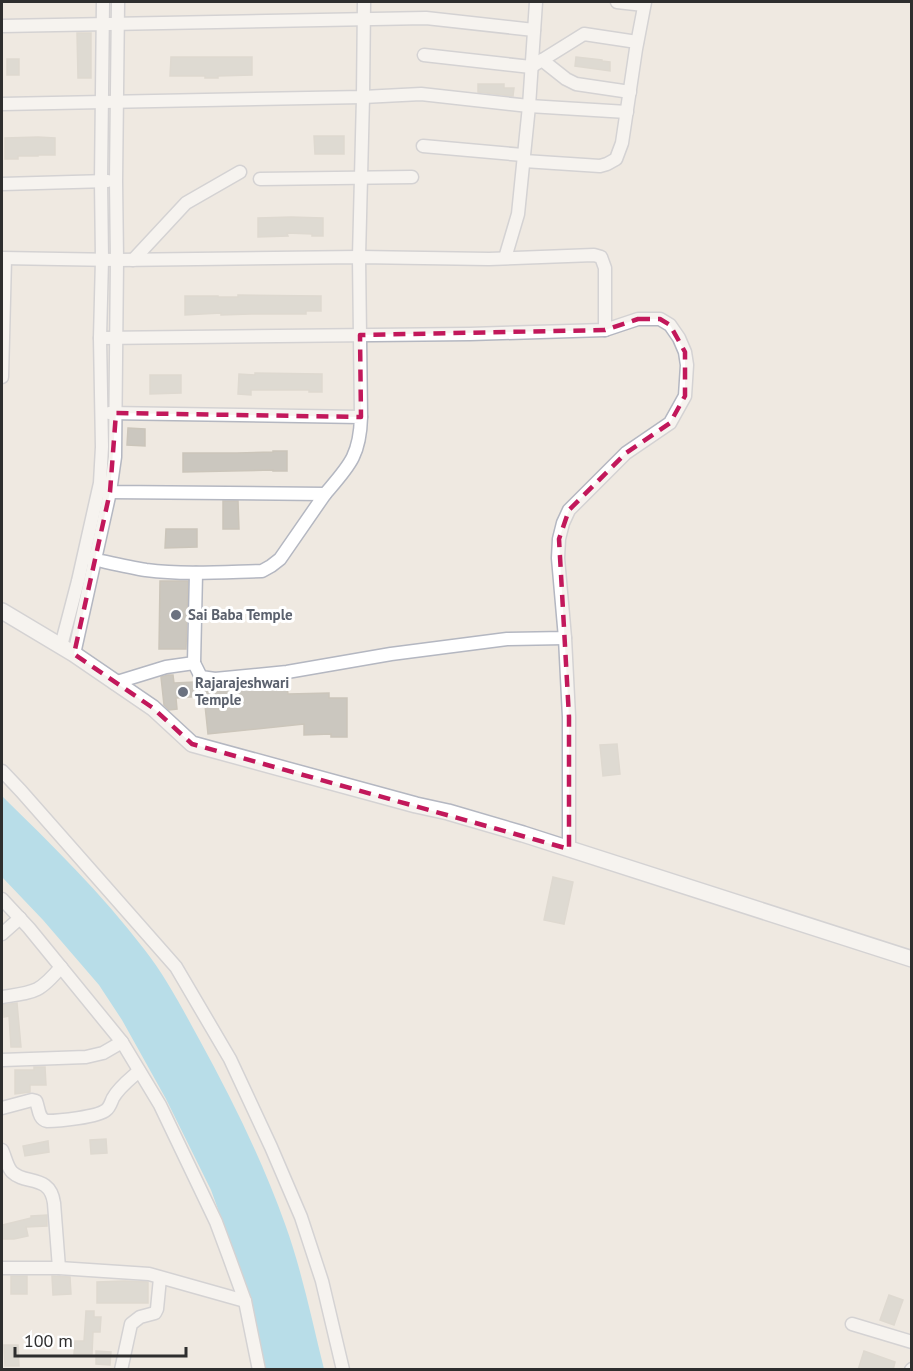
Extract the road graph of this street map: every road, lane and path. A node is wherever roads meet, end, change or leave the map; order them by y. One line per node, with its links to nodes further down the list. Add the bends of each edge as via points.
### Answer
1 (103, 2): 8 (street)
2 (118, 2): 9 (street)
3 (364, 2): 7 (street)
4 (536, 2): 11 (street)
5 (617, 2): 6 (street)
6 (644, 4): 12 (street)
7 (364, 20): 9 (street); 11 (street, via 426,18); 17 (street)
8 (103, 24): 9 (street); 10 (street); 18 (street)
9 (118, 24): 19 (street)
10 (2, 26)
11 (534, 30): 15 (street)
12 (637, 42): 14 (street, via 584,34); 16 (street)
13 (424, 55): 15 (street)
14 (542, 60): 15 (street); 16 (street, via 576,84)
15 (531, 67): 21 (street)
16 (630, 92): 22 (street)
17 (363, 97): 19 (street); 21 (street, via 421,94); 26 (street)
18 (102, 102): 19 (street); 20 (street); 29 (street)
19 (117, 102): 30 (street)
20 (2, 104)
21 (529, 106): 22 (street); 24 (street)
22 (627, 112): 24 (street, via 616,159 607,164)
23 (423, 146): 24 (street)
24 (523, 158): 33 (street, via 518,214)
25 (240, 171): 37 (street, via 186,203)
26 (360, 177): 27 (street); 28 (street); 32 (street)
27 (412, 177)
28 (260, 179)
29 (101, 181): 30 (street); 31 (street); 35 (street)
30 (116, 181): 36 (street)
31 (2, 184)
32 (359, 257): 33 (street); 37 (street); 39 (street)
33 (505, 258): 38 (street, via 601,257 605,268)
34 (3, 259): 35 (street); 42 (street)
35 (102, 259): 36 (street); 40 (street)
36 (117, 260): 37 (street); 41 (street)
37 (133, 260)
38 (605, 330): 39 (street); 51 (street, via 638,319 660,319 670,325 685,352 684,396 670,423 626,453 569,510 559,539 558,558)
39 (360, 335): 41 (street); 45 (street)
40 (100, 338): 41 (street); 43 (street)
41 (116, 338): 44 (street)
42 (2, 377)
43 (102, 413): 44 (street); 46 (street)
44 (116, 413): 45 (street); 46 (street, via 115,457)
45 (361, 417): 47 (street, via 359,443 352,461)
46 (104, 491): 47 (street); 48 (street)
47 (326, 494): 49 (street, via 271,566 262,571)
48 (90, 558): 49 (street, via 146,570); 52 (street)
49 (196, 573): 53 (street)
50 (2, 612): 52 (street)
51 (565, 638): 53 (street, via 507,639 215,679 201,677); 56 (street)
52 (67, 650): 54 (street)
53 (194, 663): 54 (street)
54 (114, 683): 56 (street, via 153,708 192,744 448,812)
55 (2, 771): 76 (street, via 176,967 230,1059 301,1217 322,1281)
56 (569, 849): 60 (street)
57 (2, 899): 58 (street)
58 (20, 918): 59 (street); 61 (street)
59 (2, 934)
60 (912, 959)
61 (62, 967): 62 (street, via 36,990); 63 (street)
62 (2, 997)
63 (122, 1042): 64 (street, via 86,1057); 65 (street)
64 (2, 1060)
65 (139, 1071): 66 (street, via 113,1097 108,1109 94,1115 47,1122 41,1118 36,1101); 71 (street, via 216,1222)
66 (2, 1108)
67 (2, 1149): 69 (street, via 14,1174 37,1181 51,1193)
68 (2, 1268): 69 (street)
69 (59, 1268): 70 (street, via 140,1273)
70 (160, 1278): 71 (street); 74 (street, via 157,1309 131,1324)
71 (245, 1301): 75 (street)
72 (852, 1324): 73 (street)
73 (912, 1342)
74 (121, 1370)
75 (259, 1370)
76 (343, 1370)

